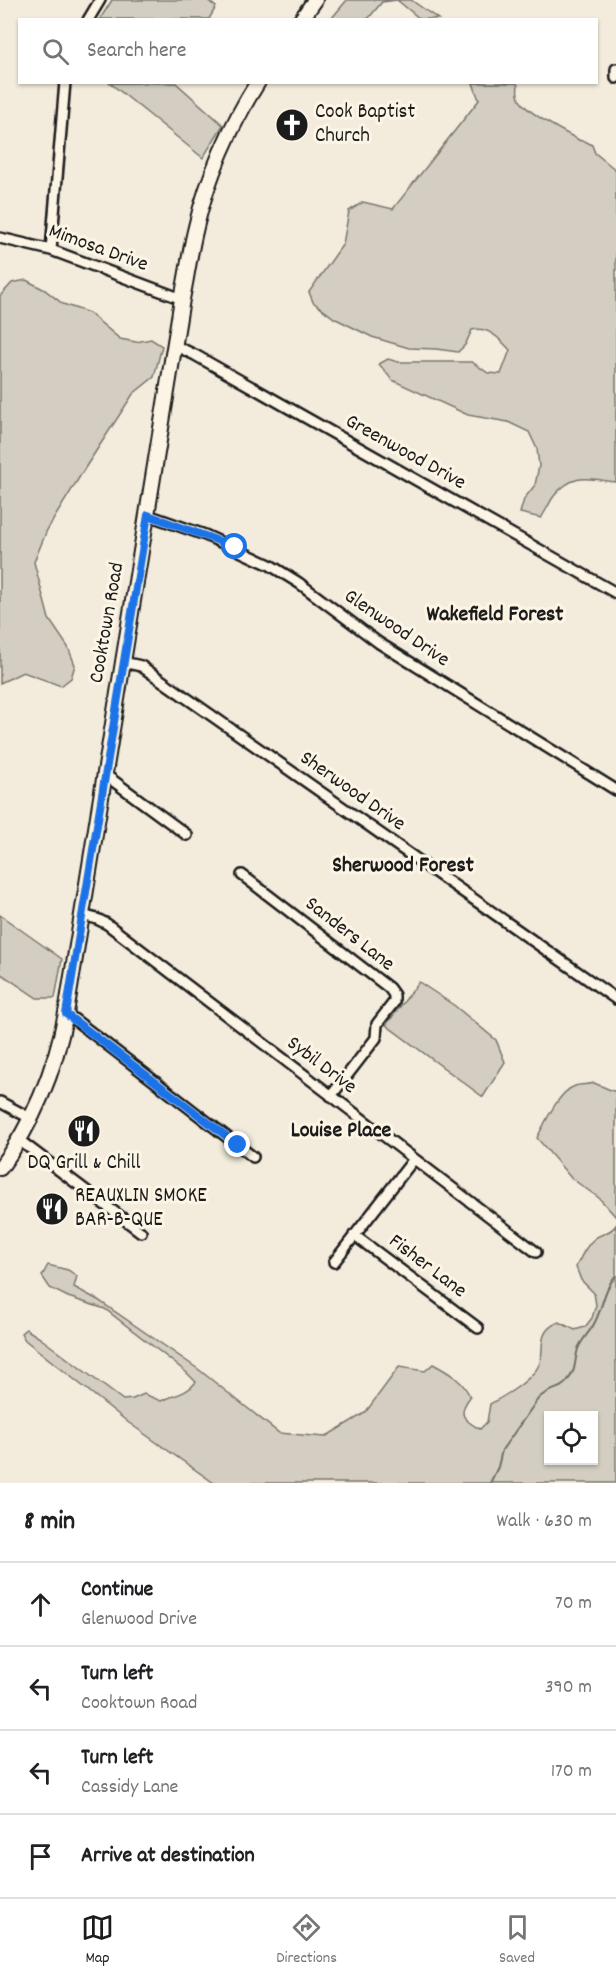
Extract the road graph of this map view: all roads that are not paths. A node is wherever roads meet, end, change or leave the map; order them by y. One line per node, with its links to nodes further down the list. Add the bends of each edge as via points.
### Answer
1 (100, 0): 3 (street)
2 (312, 1): 4 (street)
3 (89, 18)
4 (302, 18)
5 (616, 69): 6 (street)
6 (616, 78)
7 (65, 84): 10 (street)
8 (257, 84): 11 (street, Cooktown Road, via 208,187)
9 (0, 238): 10 (street, Mimosa Drive)
10 (51, 250): 11 (street, Mimosa Drive)
11 (182, 300): 12 (street, Cooktown Road)
12 (176, 346): 13 (street, Cooktown Road); 14 (street, Greenwood Drive)
13 (148, 515): 15 (street, Cooktown Road); 17 (street, Glenwood Drive, via 206,535 270,565 378,643)
14 (616, 593)
15 (123, 662): 16 (street, Cooktown Road); 21 (street, Sherwood Drive, via 141,666)
16 (104, 774): 18 (street); 20 (street, Cooktown Road)
17 (616, 790)
18 (188, 835)
19 (242, 875): 23 (street, Sanders Lane, via 394,995 394,1002 377,1024 376,1038)
20 (82, 915): 22 (street, Cooktown Road); 23 (street, Sybil Drive, via 107,924)
21 (616, 999)
22 (66, 1014): 25 (street, Cooktown Road, via 52,1072); 27 (street)
23 (331, 1096): 28 (street, Sybil Drive)
24 (0, 1102): 25 (street)
25 (32, 1119): 26 (street, Cooktown Road)
26 (19, 1140): 29 (street, Cooktown Road); 30 (street)
27 (253, 1157)
28 (414, 1159): 31 (street); 32 (street, Sybil Drive)
29 (0, 1168)
30 (141, 1232)
31 (354, 1235): 33 (street); 34 (street, Fisher Lane)
32 (536, 1252)
33 (334, 1262)
34 (478, 1328)

